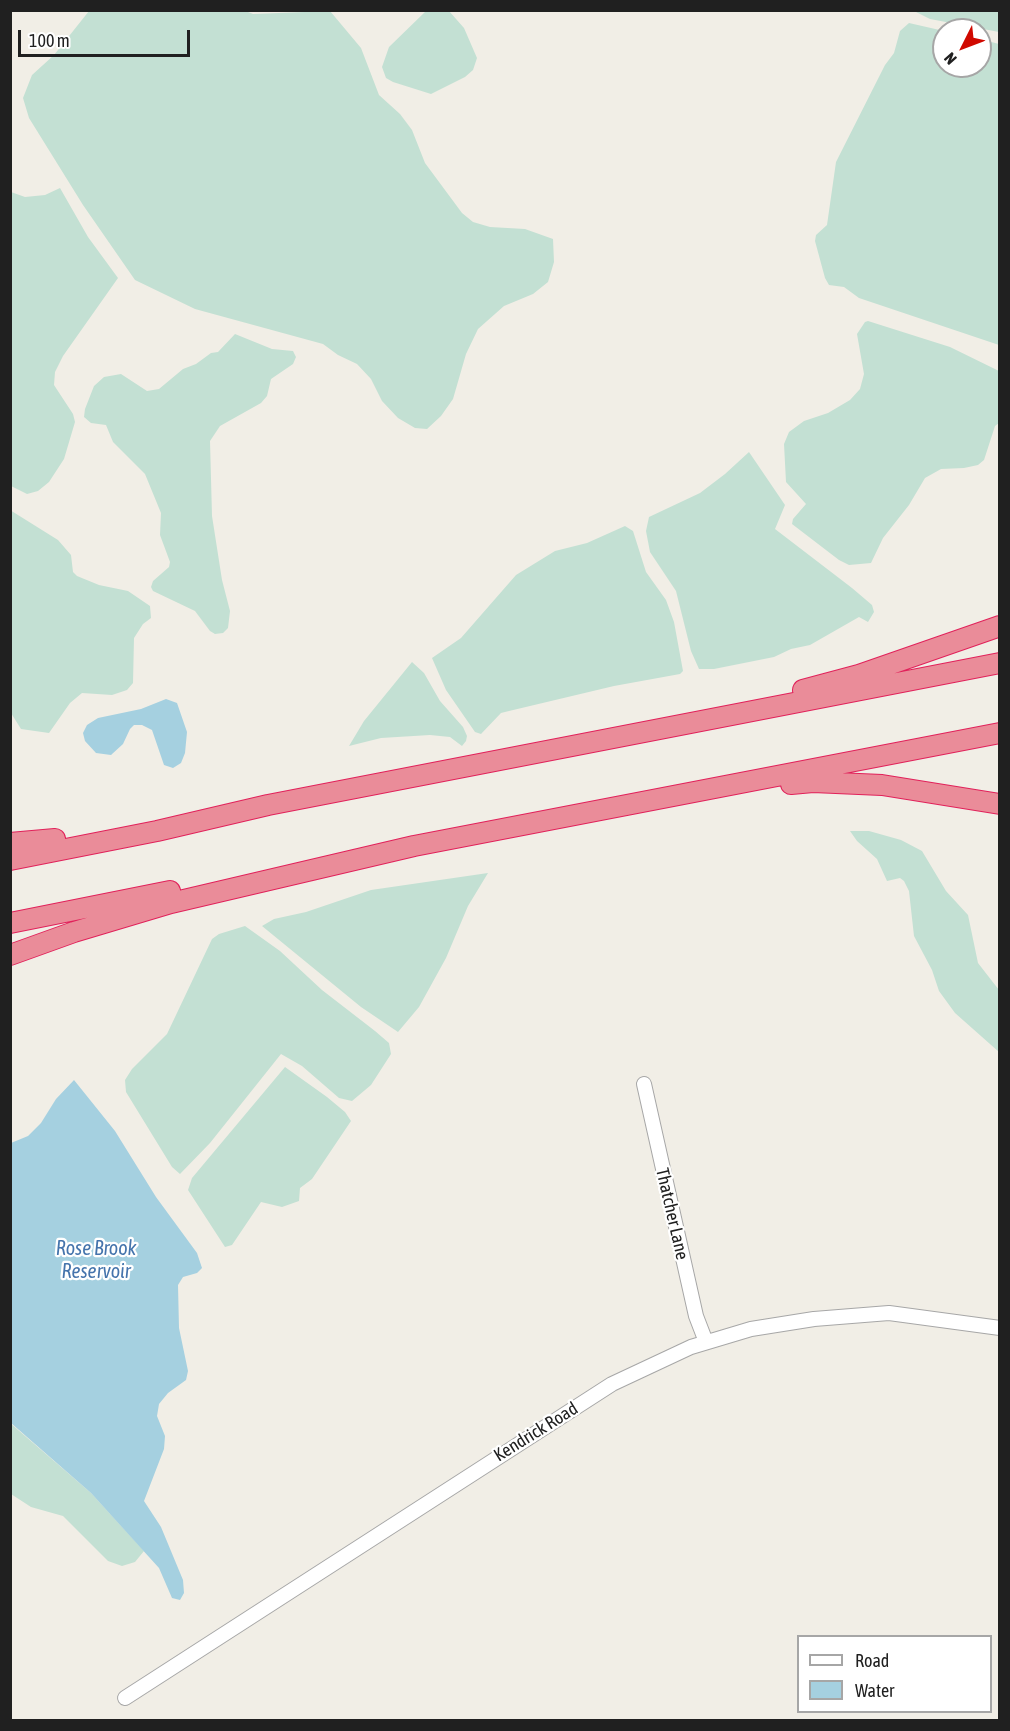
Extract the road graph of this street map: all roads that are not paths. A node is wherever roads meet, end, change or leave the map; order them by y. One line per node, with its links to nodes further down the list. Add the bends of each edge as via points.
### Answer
1 (999, 626): 3 (highway, via 859,675)
2 (999, 663): 3 (highway)
3 (662, 728): 7 (highway)
4 (999, 733): 5 (highway)
5 (701, 790): 6 (highway, via 849,783); 10 (highway, via 414,846)
6 (999, 804)
7 (268, 805): 8 (highway, via 60,839); 9 (highway)
8 (10, 843)
9 (10, 860)
10 (265, 880): 11 (highway, via 171,891); 12 (highway, via 161,906)
11 (10, 923)
12 (10, 955)
13 (644, 1084): 15 (street, Thatcher Lane, via 696,1316)
14 (999, 1328): 15 (street, Kendrick Road, via 889,1313 814,1318)
15 (706, 1342): 16 (street, Kendrick Road, via 612,1384)
16 (125, 1698)

